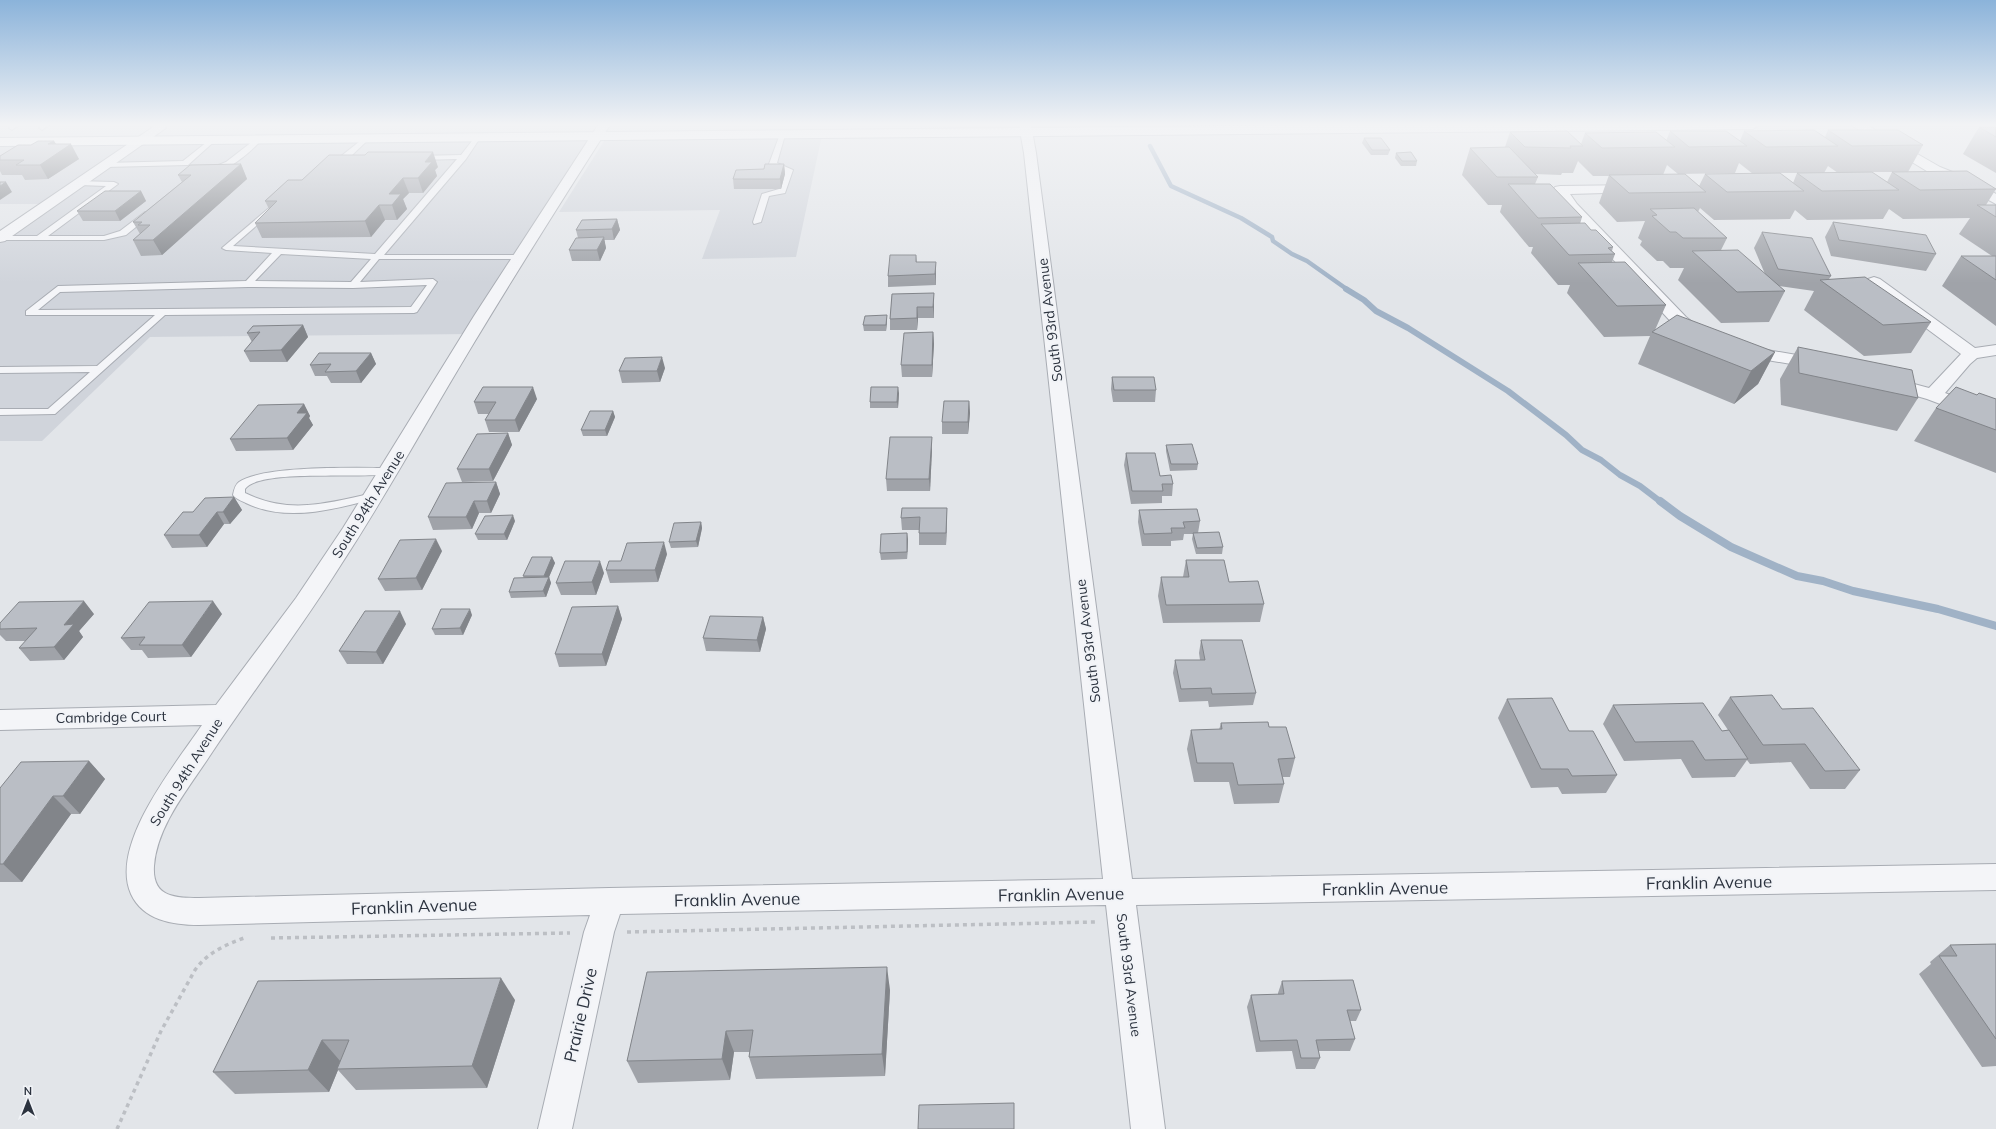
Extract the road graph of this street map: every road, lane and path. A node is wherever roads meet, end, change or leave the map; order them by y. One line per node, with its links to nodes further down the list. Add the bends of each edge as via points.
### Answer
1 (87, 178): 8 (street)
2 (445, 178): 19 (lane)
3 (571, 178): 20 (street, South 94th Avenue)
4 (786, 178): 15 (lane, via 782,191 766,194)
5 (1032, 178): 40 (street, South 93rd Avenue)
6 (1954, 178): 9 (street)
7 (1963, 178): 9 (street)
8 (79, 183): 16 (street); 17 (lane, via 114,184)
9 (1970, 184): 10 (street); 13 (street)
10 (1935, 185)
11 (1646, 188): 27 (street, via 1560,190 1572,207 1687,327 1720,344 1775,357)
12 (283, 197): 18 (lane, via 226,248)
13 (1996, 200)
14 (152, 210): 17 (lane, via 123,233 114,236)
15 (757, 222)
16 (0, 238): 17 (lane)
17 (39, 238)
18 (280, 252): 19 (lane); 22 (lane)
19 (377, 257): 20 (lane); 23 (lane)
20 (519, 258): 34 (street, South 94th Avenue)
21 (1874, 282): 26 (street)
22 (248, 284): 23 (lane); 24 (lane, via 58,289 29,313)
23 (353, 285): 24 (lane, via 433,282 414,310)
24 (163, 312): 28 (lane)
25 (1996, 350): 26 (street)
26 (1972, 354): 31 (street)
27 (1837, 367)
28 (99, 369): 29 (lane); 32 (lane, via 51,412)
29 (0, 370)
30 (1870, 376): 31 (street)
31 (1933, 395): 33 (street)
32 (0, 412)
33 (1996, 419)
34 (388, 471): 35 (street, South 94th Avenue); 35 (lane, via 274,475 243,484 239,489 239,495 250,502 276,510 291,511)
35 (372, 496): 36 (street, South 94th Avenue, via 333,560)
36 (223, 715): 37 (street, Cambridge Court); 39 (street, South 94th Avenue, via 153,822 142,847)
37 (0, 720)
38 (1996, 877): 40 (street, Franklin Avenue)
39 (140, 882): 41 (street, Franklin Avenue, via 147,897 173,911)
40 (1118, 893): 41 (street, Franklin Avenue); 43 (street, South 93rd Avenue)
41 (609, 901): 42 (street, Prairie Drive, via 599,932)
42 (555, 1129)
43 (1148, 1129)

